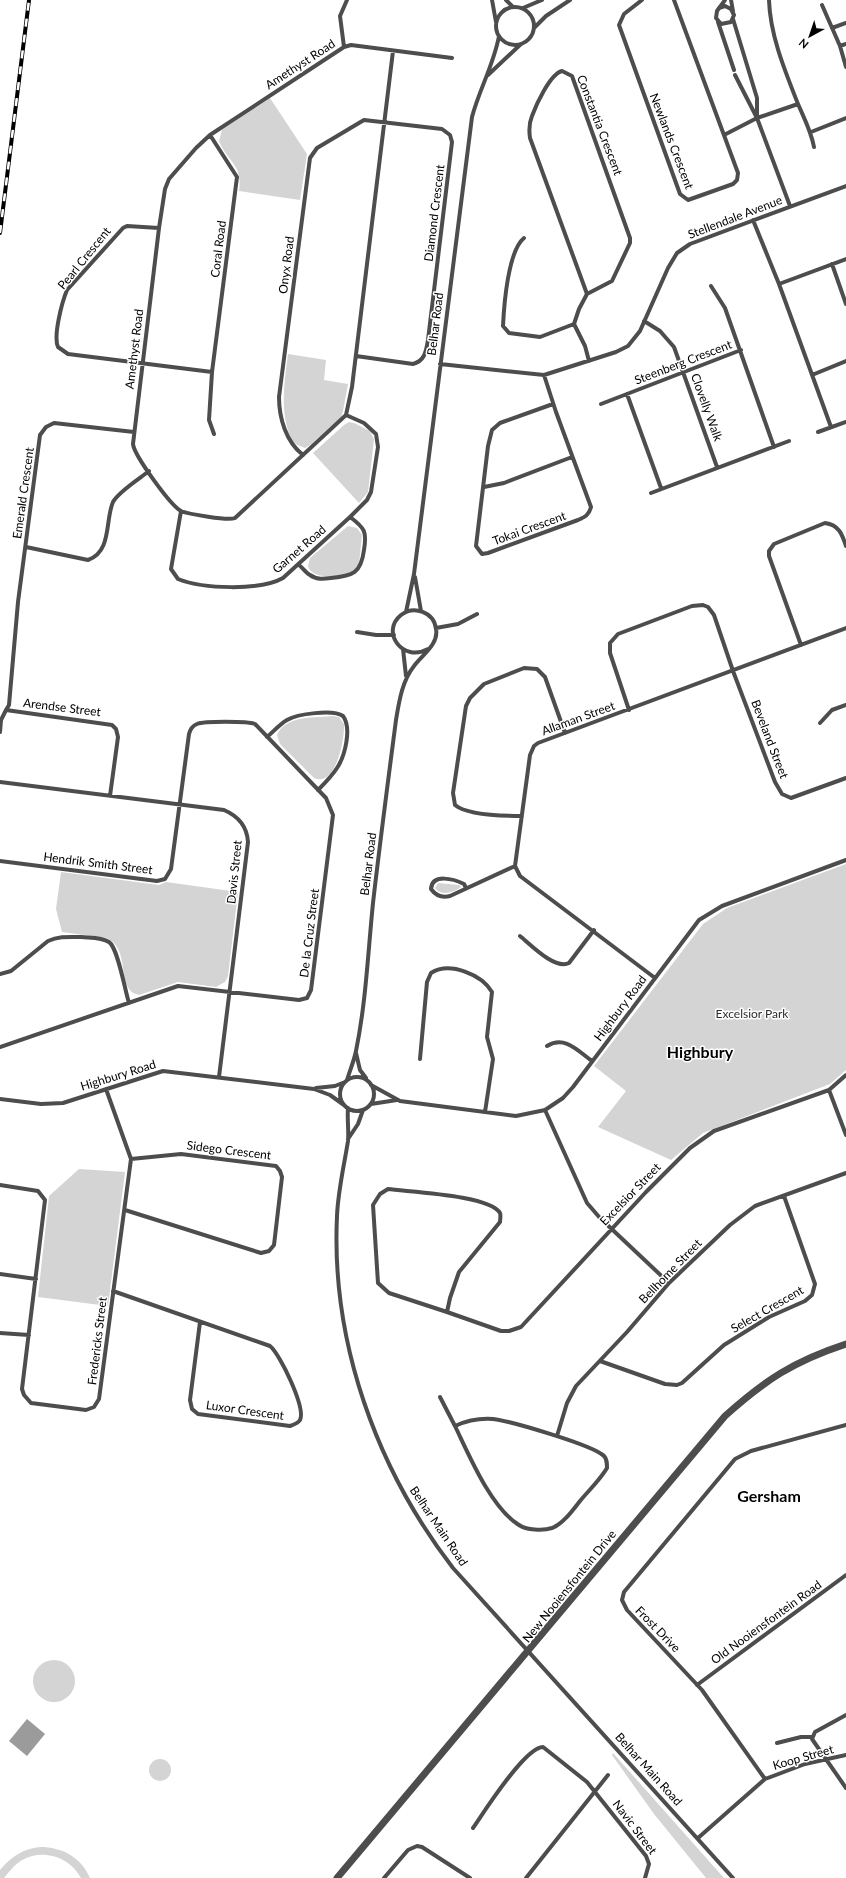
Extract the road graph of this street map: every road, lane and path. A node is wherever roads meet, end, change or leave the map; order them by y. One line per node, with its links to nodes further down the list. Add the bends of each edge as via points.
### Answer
1 (347, 0): 26 (street, via 340,16)
2 (492, 0): 17 (street)
3 (506, 0): 12 (street)
4 (542, 0): 13 (street)
5 (570, 0): 20 (street, via 546,16)
6 (642, 0): 37 (street, Newlands Crescent, via 624,14 619,25 680,194 684,198 695,199 737,180 738,174)
7 (674, 0): 37 (street, Newlands Crescent)
8 (725, 0): 14 (street)
9 (731, 0): 15 (street)
10 (769, 0): 31 (street, via 772,27)
11 (822, 5): 21 (street)
12 (513, 7): 13 (street); 17 (street, via 502,12)
13 (523, 8): 20 (street, via 533,20)
14 (719, 8): 15 (street, via 725,6); 18 (street, via 716,15)
15 (733, 11): 16 (street)
16 (733, 20): 18 (street, via 725,25); 32 (street, Stellendale Avenue, via 757,98)
17 (496, 22): 22 (street)
18 (718, 22): 32 (street, Stellendale Avenue, via 734,72)
19 (846, 23): 21 (street)
20 (534, 28): 23 (street, via 531,37)
21 (832, 28): 25 (street)
22 (499, 36): 23 (street, via 506,43); 30 (street, Belhar Road, via 494,58)
23 (521, 44): 30 (street, Belhar Road)
24 (846, 44): 25 (street)
25 (840, 46): 29 (street)
26 (344, 47): 27 (street, Amethyst Road, via 351,45); 36 (street, Amethyst Road)
27 (393, 51): 28 (street, Amethyst Road); 34 (street)
28 (452, 58)
29 (846, 67)
30 (485, 78): 57 (street, Belhar Road, via 478,96 469,138)
31 (798, 104): 32 (street); 35 (street)
32 (757, 118): 37 (street); 40 (street, Stellendale Avenue)
33 (846, 118): 35 (street)
34 (384, 121): 53 (street); 53 (street, Diamond Crescent, via 442,129 450,135 452,142 424,358 408,363); 73 (street, Onyx Road, via 359,121 317,148 309,162 279,397 288,439)
35 (811, 132): 38 (street)
36 (210, 135): 42 (street, Amethyst Road, via 168,179); 58 (street, Coral Road, via 237,177)
37 (724, 135)
38 (814, 147)
39 (846, 186): 40 (street)
40 (790, 206): 41 (street, Stellendale Avenue)
41 (752, 220): 46 (street); 50 (street, Stellendale Avenue, via 690,244 677,253)
42 (159, 228): 56 (street, Amethyst Road); 56 (street, Pearl Crescent, via 127,226 114,236 67,290 56,337 58,348 68,354)
43 (524, 238): 51 (street, via 512,256 503,326 509,333 540,337)
44 (846, 259): 45 (street)
45 (832, 264): 46 (street); 49 (street)
46 (780, 284): 61 (street)
47 (711, 286): 52 (street, via 725,308)
48 (587, 294): 48 (street, Constantia Crescent, via 612,281 630,238 572,76 562,71 550,80 531,117 530,138); 51 (street)
49 (846, 304)
50 (644, 321): 54 (street, Stellendale Avenue, via 628,346); 59 (street, Clovelly Walk, via 669,339)
51 (574, 324): 54 (street)
52 (741, 350): 59 (street, Steenberg Crescent); 72 (street, Steenberg Crescent)
53 (356, 356): 65 (street)
54 (589, 361): 60 (street, Stellendale Avenue)
55 (846, 361): 61 (street)
56 (142, 364): 58 (street); 68 (street, Amethyst Road)
57 (440, 364): 60 (street, Stellendale Avenue); 85 (street, Belhar Road)
58 (212, 372): 70 (street, Coral Road, via 209,420)
59 (684, 372): 62 (street, Steenberg Crescent); 75 (street, Clovelly Walk)
60 (544, 375): 63 (street, Tokai Crescent)
61 (812, 375): 67 (street)
62 (627, 394): 64 (street, Steenberg Crescent); 78 (street, Steenberg Crescent)
63 (553, 404): 74 (street, Tokai Crescent); 77 (street, Tokai Crescent, via 500,423 493,428 488,446)
64 (601, 404)
65 (346, 415): 73 (street); 81 (street, Garnet Road, via 372,428 377,440 371,492 367,500)
66 (846, 422): 67 (street)
67 (831, 427): 69 (street)
68 (134, 432): 76 (street, Amethyst Road, via 135,451); 83 (street, Emerald Crescent, via 54,423 46,427 40,434)
69 (818, 432)
70 (214, 434)
71 (789, 441): 72 (street)
72 (774, 447): 75 (street)
73 (302, 455): 80 (street, via 235,518 222,519)
74 (572, 457): 77 (street, via 504,483); 77 (street, Tokai Crescent, via 591,507 587,516 485,554 476,546)
75 (717, 467): 78 (street)
76 (149, 471): 80 (street, Amethyst Road); 83 (street, Emerald Crescent, via 118,495 113,503 103,548 97,556 88,560)
77 (484, 487)
78 (661, 488): 79 (street)
79 (651, 493)
80 (181, 511): 84 (street, Garnet Road, via 171,569 178,579 222,588 271,584)
81 (350, 517): 84 (street, Garnet Road); 84 (street, via 360,524 366,536 363,559 354,573 323,579 311,576)
82 (846, 546): 93 (street, via 834,524 825,523 771,547 769,556)
83 (26, 547): 99 (street, via 18,602 14,665 9,705)
84 (299, 565)
85 (414, 574): 86 (street, Belhar Road); 87 (street, Belhar Road)
86 (421, 611): 87 (street); 89 (street, via 431,617)
87 (406, 612): 92 (street, via 397,620)
88 (477, 614): 89 (street, via 458,624)
89 (436, 628): 95 (street, via 435,640)
90 (846, 628): 93 (street, Allaman Street)
91 (357, 632): 92 (street)
92 (394, 635): 94 (street)
93 (801, 645): 96 (street, Allaman Street)
94 (403, 649): 95 (street, via 417,653); 97 (street, Belhar Road)
95 (428, 649): 97 (street, Belhar Road, via 413,666)
96 (733, 671): 100 (street, Allaman Street); 100 (street, Beveland Street, via 712,611 703,605 692,606 618,634 610,643 610,653); 105 (street, Beveland Street, via 775,782 782,794 791,798)
97 (406, 679): 123 (street, Belhar Road, via 393,744)
98 (846, 704): 101 (street, via 832,710)
99 (6, 710): 102 (street, Arendse Street, via 1,720); 108 (street, Arendse Street, via 114,726 118,737)
100 (629, 710): 103 (street, Allaman Street)
101 (820, 723)
102 (0, 732)
103 (565, 733): 110 (street, Allaman Street, via 534,746 530,755); 110 (street, via 545,677 537,670 524,668 484,684 470,698 466,706 453,793 455,805 462,810)
104 (267, 737): 107 (street, De la Cruz Street); 107 (street, via 282,723 295,717 332,712 343,716 347,727 343,756 337,769); 109 (street, De la Cruz Street, via 255,724 245,722 195,725 189,734)
105 (846, 778)
106 (0, 782): 108 (street, Davis Street)
107 (318, 790): 119 (street, De la Cruz Street, via 326,798 333,815 311,993 302,1000)
108 (110, 796): 109 (street, Davis Street)
109 (180, 804): 112 (street, Hendrik Smith Street, via 170,872 162,880); 119 (street, Davis Street, via 224,810 238,818 247,831 248,842)
110 (522, 816): 113 (street, Allaman Street)
111 (846, 860): 118 (street, Highbury Road, via 736,900 711,912 700,920)
112 (0, 861)
113 (514, 866): 114 (street); 115 (street, via 520,876)
114 (466, 888): 114 (street, via 459,881 439,878 434,880 431,889 438,896 445,897)
115 (594, 930): 116 (street, via 569,963 564,965 552,961); 118 (street)
116 (520, 936)
117 (0, 974): 120 (street, via 11,971 54,938 97,938 109,942 114,949)
118 (655, 978): 125 (street, Highbury Road)
119 (229, 992): 120 (street, De la Cruz Street, via 178,986); 127 (street, Davis Street)
120 (129, 1003): 121 (street, De la Cruz Street)
121 (0, 1046)
122 (547, 1046): 125 (street, via 558,1042 566,1043)
123 (356, 1053): 128 (street, Belhar Road, via 360,1070); 129 (street, Belhar Road)
124 (420, 1059): 141 (street, via 427,982 431,973 440,969 474,974 492,992 487,1037 493,1059)
125 (592, 1061): 140 (street, Highbury Road, via 563,1098)
126 (846, 1075): 133 (street, Excelsior Street)
127 (219, 1077): 131 (street, Highbury Road); 132 (street, Highbury Road, via 163,1071)
128 (366, 1079): 129 (street, via 359,1077); 130 (street)
129 (346, 1081): 131 (street, Highbury Road, via 335,1086); 137 (street, via 340,1096)
130 (372, 1084): 135 (street, Highbury Road); 136 (street, via 374,1094)
131 (314, 1088): 137 (street, Highbury Road)
132 (106, 1089): 134 (street, Highbury Road, via 56,1104); 144 (street, Fredericks Street)
133 (829, 1090): 142 (street); 149 (street, Excelsior Street, via 721,1128 702,1138)
134 (0, 1099)
135 (397, 1100): 136 (street, Highbury Road); 141 (street, Highbury Road)
136 (371, 1104): 139 (street)
137 (344, 1105): 138 (street)
138 (348, 1108): 139 (street); 143 (street)
139 (363, 1110): 143 (street)
140 (545, 1110): 141 (street, Highbury Road, via 516,1116); 149 (street, via 587,1203)
141 (485, 1112)
142 (846, 1135)
143 (348, 1140): 165 (street, Belhar Main Road, via 336,1215 339,1293 344,1328 367,1415 403,1491 438,1548)
144 (131, 1159): 148 (street, Fredericks Street); 148 (street, Sidego Crescent, via 181,1154 276,1166 282,1178 274,1242 271,1250 261,1253)
145 (846, 1173): 147 (street, Bellhome Street)
146 (0, 1185): 151 (street, Fredericks Street, via 38,1191 45,1200)
147 (784, 1196): 152 (street, Bellhome Street, via 755,1206 744,1213); 159 (street, Select Crescent, via 815,1284 809,1298 769,1317 724,1345 687,1381 677,1385 642,1377)
148 (125, 1210): 153 (street, Fredericks Street)
149 (611, 1228): 152 (street); 154 (street, Excelsior Street, via 521,1327 501,1331)
150 (0, 1274): 151 (street)
151 (36, 1279): 157 (street, Fredericks Street)
152 (669, 1283): 159 (street, Bellhome Street)
153 (113, 1291): 155 (street, Luxor Crescent); 157 (street, Fredericks Street, via 99,1399 92,1408 86,1410 31,1403 28,1400 22,1389)
154 (447, 1312): 154 (street, Excelsior Street, via 389,1292 378,1283 373,1205 384,1191 480,1201 500,1214 497,1229 460,1272)
155 (200, 1322): 155 (street, Luxor Crescent, via 190,1400 192,1409 198,1414 290,1426 296,1424 300,1420 300,1407 276,1351 262,1342)
156 (0, 1333): 157 (street)
157 (29, 1335)
158 (846, 1344): 165 (street, New Nooiensfontein Drive, via 821,1352 772,1377 725,1416)
159 (600, 1361): 163 (street, Bellhome Street, via 572,1391)
160 (440, 1397): 162 (street)
161 (846, 1425): 166 (street, Frost Drive, via 751,1451 735,1459 626,1588 622,1600 626,1610)
162 (455, 1426): 163 (street, via 468,1420 495,1419); 163 (street, via 472,1463 492,1497 512,1520 529,1528 546,1529 558,1525 607,1468 603,1455)
163 (557, 1436)
164 (846, 1575): 166 (street, Old Nooiensfontein Road)
165 (528, 1652): 177 (street, Belhar Main Road); 178 (street, New Nooiensfontein Drive)
166 (697, 1685): 173 (street, Frost Drive)
167 (846, 1715): 168 (street, via 815,1732)
168 (812, 1737): 169 (street); 171 (street)
169 (777, 1743)
170 (846, 1756): 171 (street, Koop Street)
171 (825, 1760): 173 (street, Koop Street, via 805,1764); 174 (street)
172 (608, 1775): 175 (street)
173 (765, 1779): 177 (street)
174 (846, 1788)
175 (594, 1791): 176 (street, via 565,1763 539,1747 528,1755 500,1789); 181 (street); 182 (street, Navic Street, via 649,1861)
176 (474, 1828)
177 (698, 1838): 183 (street, Belhar Main Road)
178 (337, 1878)
179 (384, 1878): 180 (street, via 408,1850 417,1846)
180 (470, 1878)
181 (526, 1878)
182 (645, 1878)
183 (733, 1878)

